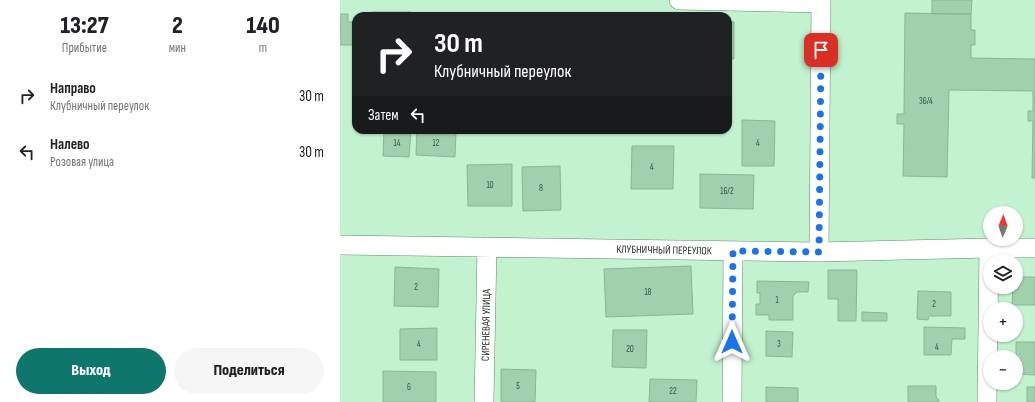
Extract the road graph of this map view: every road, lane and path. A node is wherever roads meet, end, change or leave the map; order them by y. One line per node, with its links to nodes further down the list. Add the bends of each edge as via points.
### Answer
1 (679, 0): 2 (street)
2 (821, 2): 8 (street)
3 (340, 245): 4 (street, КЛУБНИЧНЫЙ ПЕРЕУЛОК)
4 (487, 247): 7 (street, КЛУБНИЧНЫЙ ПЕРЕУЛОК); 9 (street, СИРЕНЕВАЯ УЛИЦА)
5 (989, 248): 6 (street, КЛУБНИЧНЫЙ ПЕРЕУЛОК); 8 (street, КЛУБНИЧНЫЙ ПЕРЕУЛОК); 11 (street)
6 (1035, 248)
7 (733, 251): 8 (street, КЛУБНИЧНЫЙ ПЕРЕУЛОК); 10 (street)
8 (819, 252)
9 (484, 402)
10 (732, 402)
11 (987, 402)

